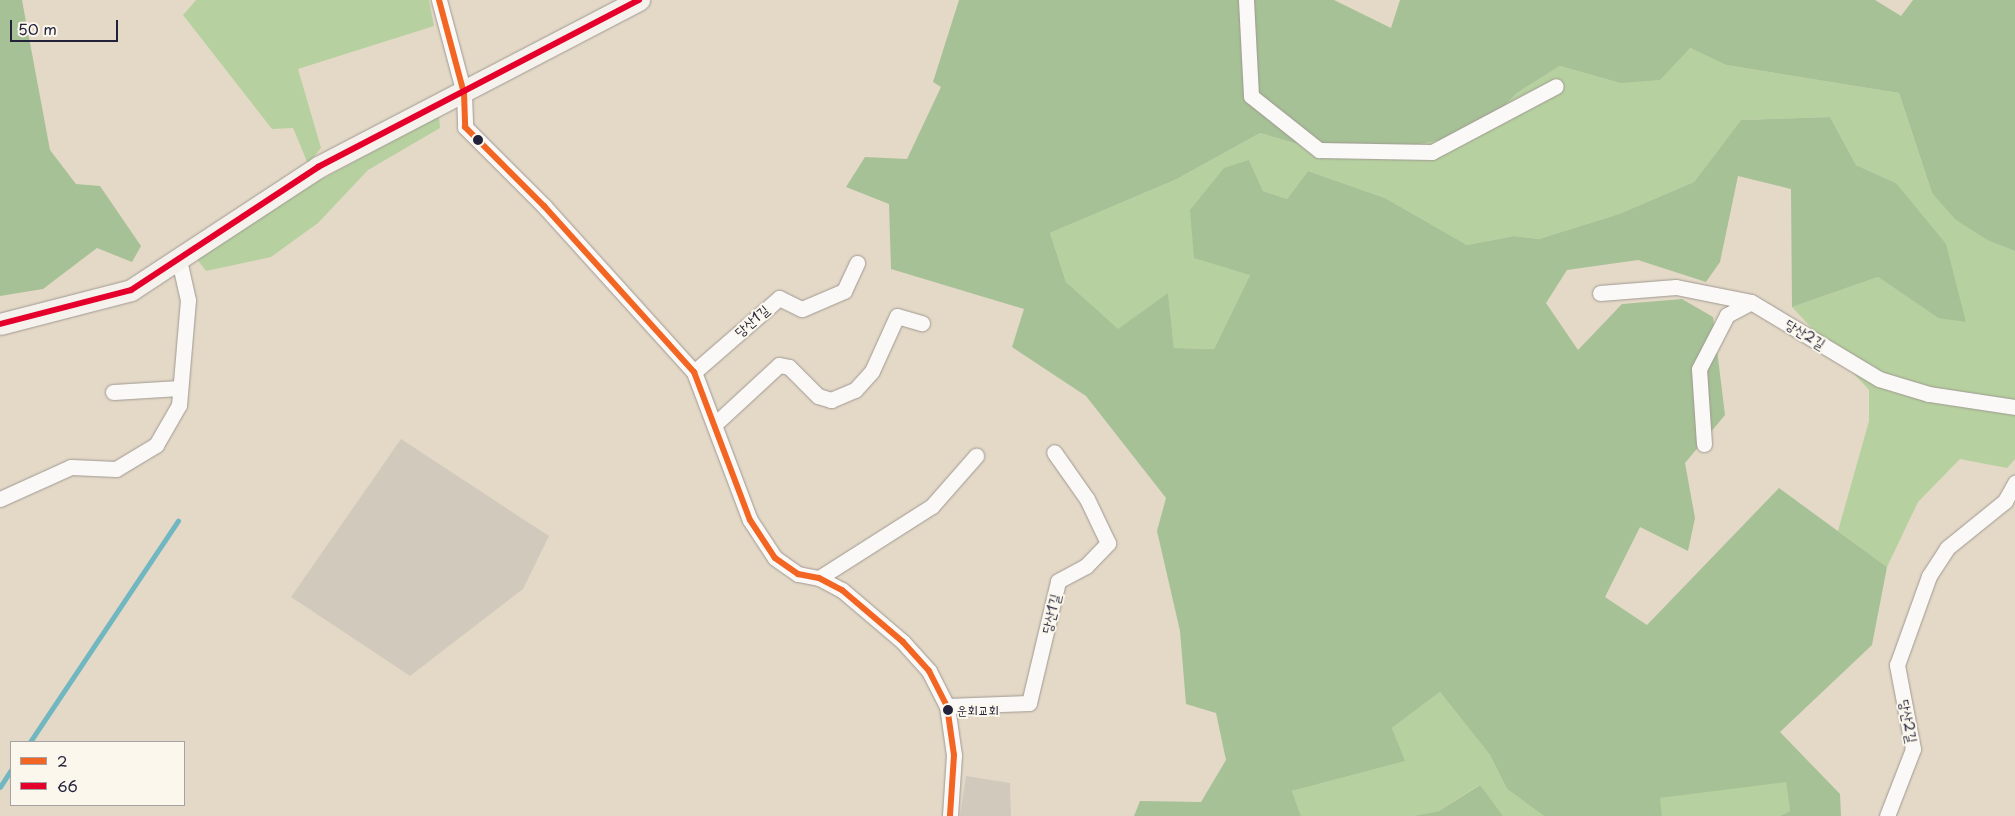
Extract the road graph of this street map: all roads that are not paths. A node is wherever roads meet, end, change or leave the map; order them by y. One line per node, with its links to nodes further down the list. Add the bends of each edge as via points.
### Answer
1 (439, 0): 5 (street)
2 (639, 0): 5 (main road)
3 (1246, 0): 4 (street, via 1251,96 1319,150 1432,152)
4 (1556, 86)
5 (464, 92): 6 (main road, via 300,177); 12 (street, via 465,127 544,206)
6 (179, 260): 11 (main road, via 130,290); 13 (street, via 188,300)
7 (857, 263): 12 (street, 당산1길, via 844,291 802,310 779,298)
8 (1600, 293): 9 (street, 당산2길, via 1676,287)
9 (1751, 302): 15 (street, 당산2길, via 1879,379 1929,394); 17 (street, via 1727,315 1699,368)
10 (922, 323): 16 (street, via 897,316 872,371 855,390 831,400 818,396 788,367 779,365)
11 (0, 324)
12 (694, 372): 16 (street)
13 (180, 388): 14 (street); 21 (street, via 179,405 156,445 116,469 71,467)
14 (113, 392)
15 (2015, 407)
16 (715, 424): 22 (street, via 750,520 775,558 798,574)
17 (1704, 444)
18 (1054, 452): 23 (street, 당산1길, via 1087,499 1108,543 1086,566 1058,581 1029,703)
19 (976, 456): 22 (street, via 932,506)
20 (2015, 483): 25 (street, 당산2길, via 2006,501 1946,548 1930,576 1897,665 1913,749)
21 (0, 499)
22 (820, 578): 23 (street, via 903,642 929,671)
23 (947, 706): 24 (street, via 954,755)
24 (950, 816)
25 (1887, 816)

